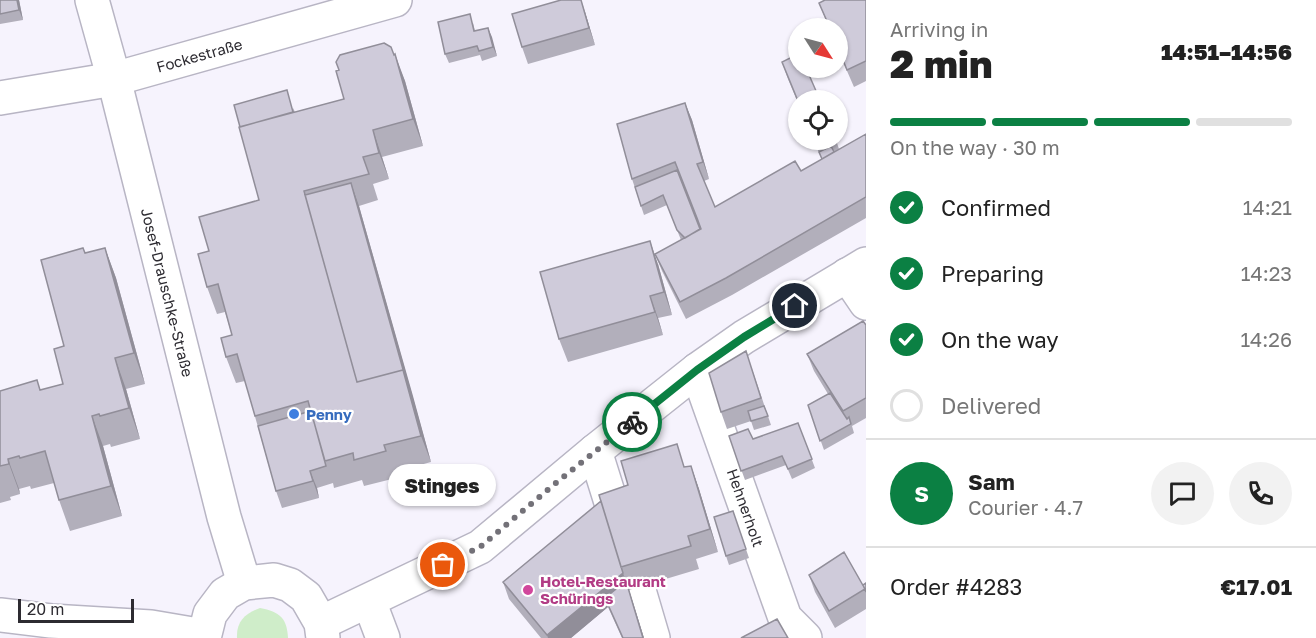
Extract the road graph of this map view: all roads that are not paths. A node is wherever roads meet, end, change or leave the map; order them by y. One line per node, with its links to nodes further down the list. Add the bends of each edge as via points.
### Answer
1 (92, 0): 3 (street, Josef-Drauschke-Straße)
2 (395, 0): 3 (street, Fockestraße)
3 (114, 79): 4 (street, Fockestraße); 10 (street, Josef-Drauschke-Straße)
4 (0, 98)
5 (857, 269): 6 (street); 7 (street)
6 (866, 303)
7 (697, 370): 8 (street); 18 (street, Hehnerholt, via 785,618)
8 (595, 451): 9 (street); 12 (street, via 480,547)
9 (615, 515)
10 (244, 583): 14 (street, via 274,580 290,585 306,597); 15 (street, via 225,594 210,614)
11 (638, 587): 17 (street)
12 (369, 601): 14 (street); 16 (street)
13 (0, 615): 15 (street, via 151,627)
14 (322, 630)
15 (204, 637)
16 (382, 638)
17 (654, 638)
18 (805, 638)

